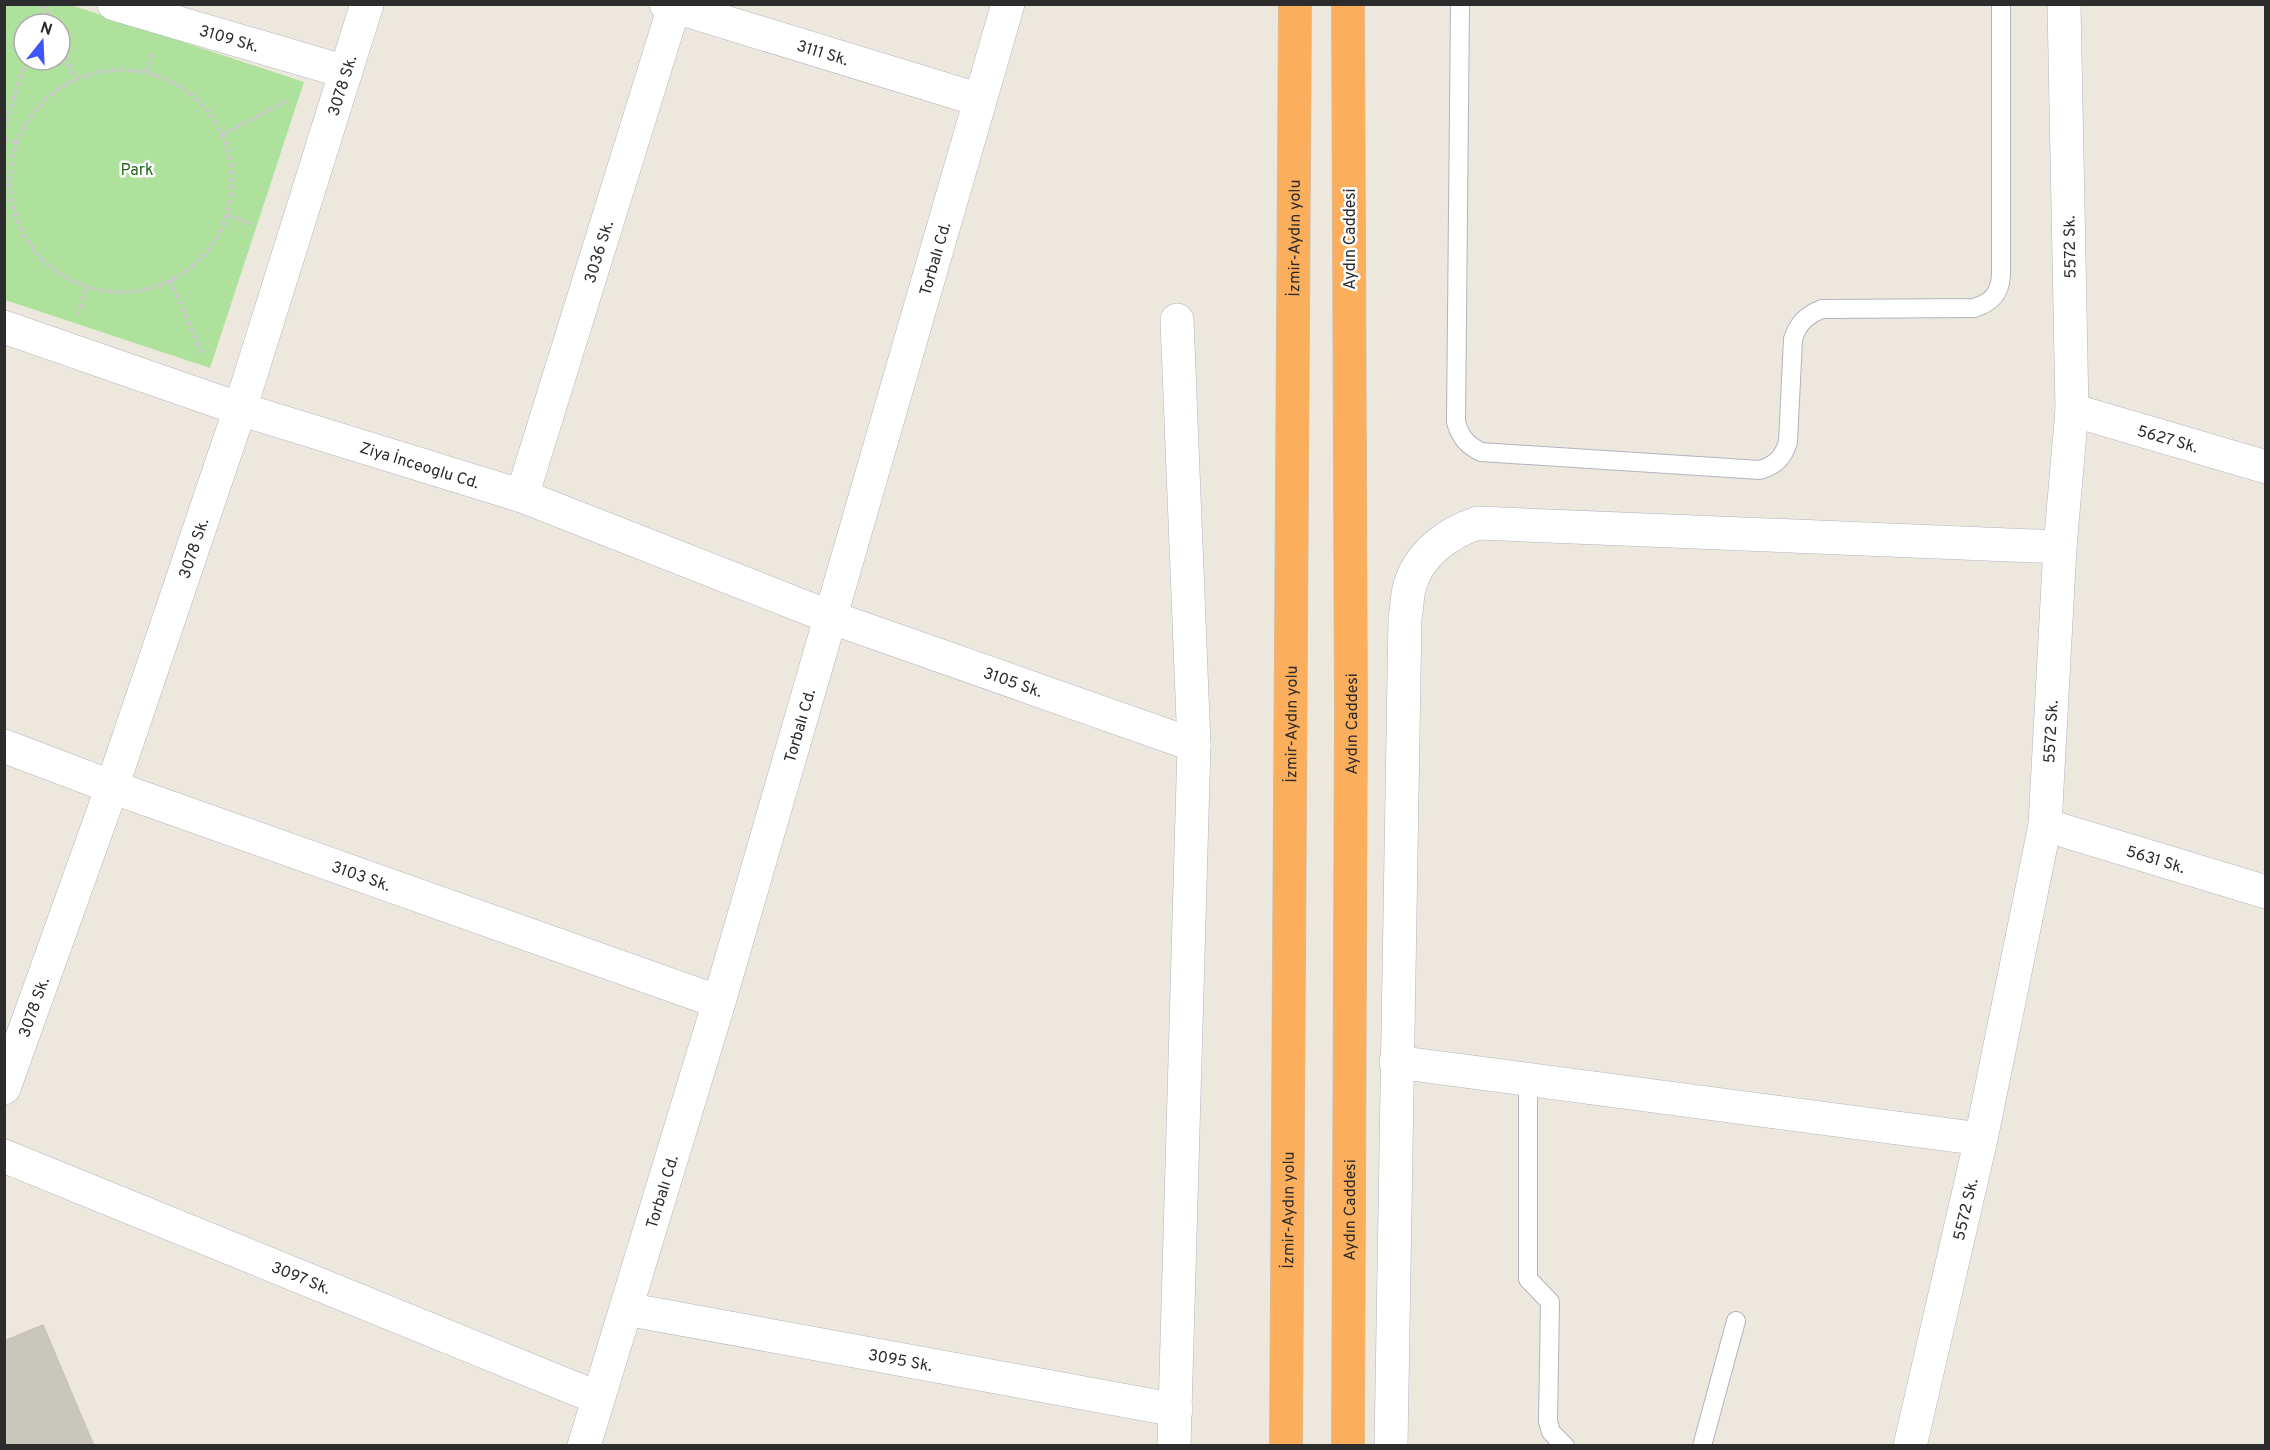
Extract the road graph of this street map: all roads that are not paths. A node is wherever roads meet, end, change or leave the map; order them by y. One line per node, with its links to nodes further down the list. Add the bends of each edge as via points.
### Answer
1 (114, 4): 10 (street, 3109 Sk.)
2 (367, 4): 10 (street, 3078 Sk.)
3 (1008, 4): 11 (street, Torbalı Cd.)
4 (1294, 4): 37 (highway, İzmir-Aydın yolu)
5 (1348, 4): 38 (highway, Aydın Caddesi, via 1352,709)
6 (1460, 4): 7 (lane, via 1458,432 1481,452 1760,470 1778,462 1785,453 1793,339 1796,329 1811,313 1822,309 1974,308 1984,305 1998,292)
7 (2001, 4)
8 (2064, 4): 15 (street, 5572 Sk.)
9 (670, 6): 11 (street, 3111 Sk.); 17 (street, 3036 Sk.)
10 (346, 72): 14 (street, 3078 Sk.)
11 (980, 99): 19 (street, Torbalı Cd.)
12 (1177, 320): 20 (street)
13 (4, 327): 14 (street, Ziya İnceoglu Cd.)
14 (240, 409): 17 (street, Ziya İnceoglu Cd.); 22 (street, 3078 Sk.)
15 (2072, 410): 16 (street, 5627 Sk.); 18 (street, 5572 Sk.)
16 (2265, 466)
17 (522, 496): 19 (street, Ziya İnceoglu Cd.)
18 (2060, 547): 23 (street, 5572 Sk.); 26 (street, via 1478,522 1438,543 1423,560 1409,587 1406,618)
19 (830, 617): 20 (street, 3105 Sk.); 25 (street, Torbalı Cd.)
20 (1194, 745): 34 (street)
21 (4, 746): 22 (street, 3103 Sk.)
22 (112, 787): 25 (street, 3103 Sk.); 28 (street, 3078 Sk.)
23 (2045, 825): 24 (street, 5631 Sk.); 29 (street, 5572 Sk.)
24 (2265, 892)
25 (719, 1002): 31 (street, Torbalı Cd.)
26 (1396, 1062): 27 (street); 39 (street)
27 (1528, 1080): 29 (street); 40 (lane, via 1528,1279 1550,1302 1548,1421 1551,1432)
28 (4, 1088)
29 (1981, 1139): 42 (street, 5572 Sk.)
30 (4, 1156): 33 (street, 3097 Sk.)
31 (626, 1309): 33 (street, Torbalı Cd.); 34 (street, 3095 Sk.)
32 (1736, 1321): 41 (lane)
33 (598, 1398): 35 (street, Torbalı Cd.)
34 (1176, 1410): 36 (street)
35 (584, 1446)
36 (1174, 1446)
37 (1286, 1446)
38 (1348, 1446)
39 (1391, 1446)
40 (1565, 1446)
41 (1702, 1446)
42 (1910, 1446)

